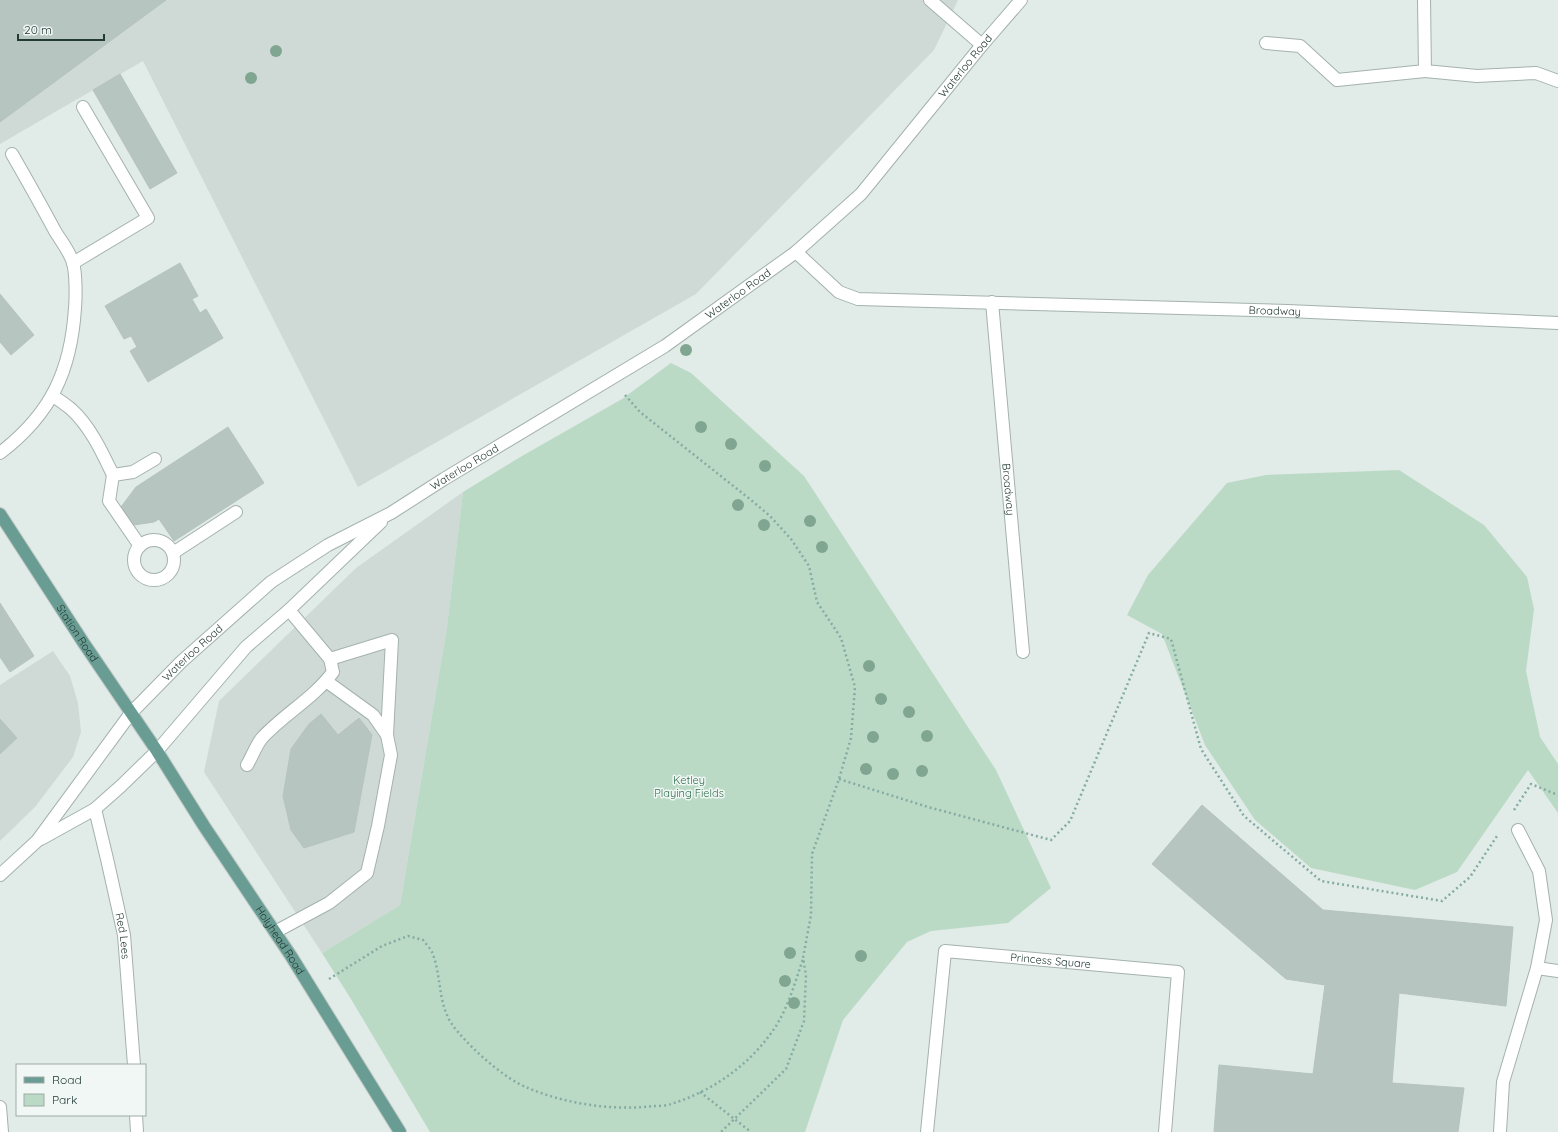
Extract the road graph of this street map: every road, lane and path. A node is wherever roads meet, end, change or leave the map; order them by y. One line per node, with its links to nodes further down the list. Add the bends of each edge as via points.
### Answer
1 (930, 0): 5 (street)
2 (1021, 0): 5 (street, Waterloo Road)
3 (1424, 0): 6 (street)
4 (1266, 43): 6 (street, via 1300,46 1337,80)
5 (982, 45): 10 (street, Waterloo Road, via 861,194)
6 (1424, 71): 7 (street, via 1477,76 1536,73)
7 (1558, 81)
8 (83, 107): 11 (street, via 148,218)
9 (12, 154): 11 (street)
10 (796, 252): 12 (street, Broadway, via 839,292 858,299); 14 (street, Waterloo Road, via 665,346)
11 (73, 263): 15 (street, via 76,297 74,330 68,361)
12 (992, 302): 13 (street, Broadway); 25 (street, Broadway)
13 (1558, 322)
14 (610, 378): 20 (street, Waterloo Road); 32 (path, via 640,412 770,516 791,538 809,566 818,602 841,638 855,687 851,738)
15 (53, 396): 16 (street, via 36,420); 18 (street, via 80,419)
16 (0, 453)
17 (155, 459): 18 (street, via 133,472)
18 (113, 475): 22 (street, via 109,501)
19 (236, 512): 23 (street)
20 (391, 513): 24 (street, Waterloo Road); 28 (street, Waterloo Road, via 328,545 271,582 182,662)
21 (0, 514): 28 (main road, Station Road)
22 (140, 546): 23 (street, via 145,542 158,540 170,547); 23 (street, via 136,552 135,565 148,579 160,579 171,572 174,566)
23 (173, 553)
24 (289, 610): 26 (street); 30 (street, Waterloo Road, via 246,647)
25 (1023, 652)
26 (330, 659): 27 (street, via 333,672); 29 (street, via 392,640)
27 (326, 681): 29 (street, via 373,715); 31 (street, via 261,739)
28 (131, 713): 30 (main road, Station Road); 38 (street, Waterloo Road)
29 (387, 735): 40 (street, via 391,755 367,873 329,903)
30 (157, 750): 34 (street, Waterloo Road); 40 (main road, Holyhead Road)
31 (247, 765)
32 (839, 779): 36 (path, via 928,807 1051,840 1070,821 1149,633 1170,639 1201,749 1244,816 1321,881 1442,901 1470,877); 41 (path, via 812,854 811,915)
33 (1558, 795): 35 (path, via 1531,784)
34 (95, 809): 38 (street, Waterloo Road); 45 (street, Red Lees, via 124,935)
35 (1513, 810)
36 (1500, 830)
37 (1518, 830): 42 (street, via 1539,870 1546,920)
38 (38, 841): 39 (street, Waterloo Road)
39 (0, 875)
40 (275, 932): 44 (main road, Holyhead Road)
41 (803, 958): 46 (path, via 787,1006 770,1036 744,1064 717,1084); 49 (path, via 806,975 804,1021 786,1069)
42 (1537, 968): 43 (street); 57 (street, via 1503,1082)
43 (1558, 971)
44 (312, 989): 46 (path, via 382,946 408,936 423,940 432,952 442,1006 456,1030 476,1051 527,1088 564,1100 599,1106 640,1108 670,1105); 52 (main road, Holyhead Road)
45 (134, 1064)
46 (700, 1092): 49 (path)
47 (0, 1107): 50 (street)
48 (136, 1116): 51 (street)
49 (734, 1119): 53 (path); 54 (path)
50 (2, 1132)
51 (137, 1132)
52 (400, 1132)
53 (721, 1132)
54 (751, 1132)
55 (927, 1132): 56 (street, Princess Square, via 945,951 1178,972)
56 (1165, 1132)
57 (1500, 1132)

